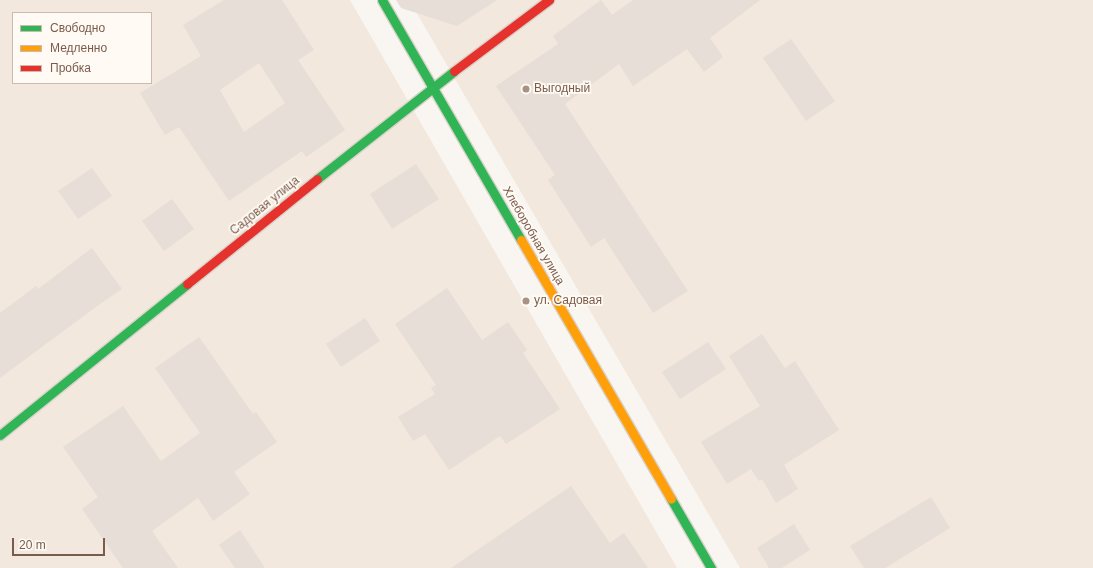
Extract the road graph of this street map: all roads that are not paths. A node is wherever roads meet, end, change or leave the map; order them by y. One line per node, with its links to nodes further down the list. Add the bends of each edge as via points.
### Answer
1 (382, 0): 3 (street, Хлеборобная улица)
2 (549, 0): 3 (street, Садовая улица)
3 (433, 86): 4 (street, Садовая улица); 5 (street, Хлеборобная улица)
4 (0, 435)
5 (711, 568)

